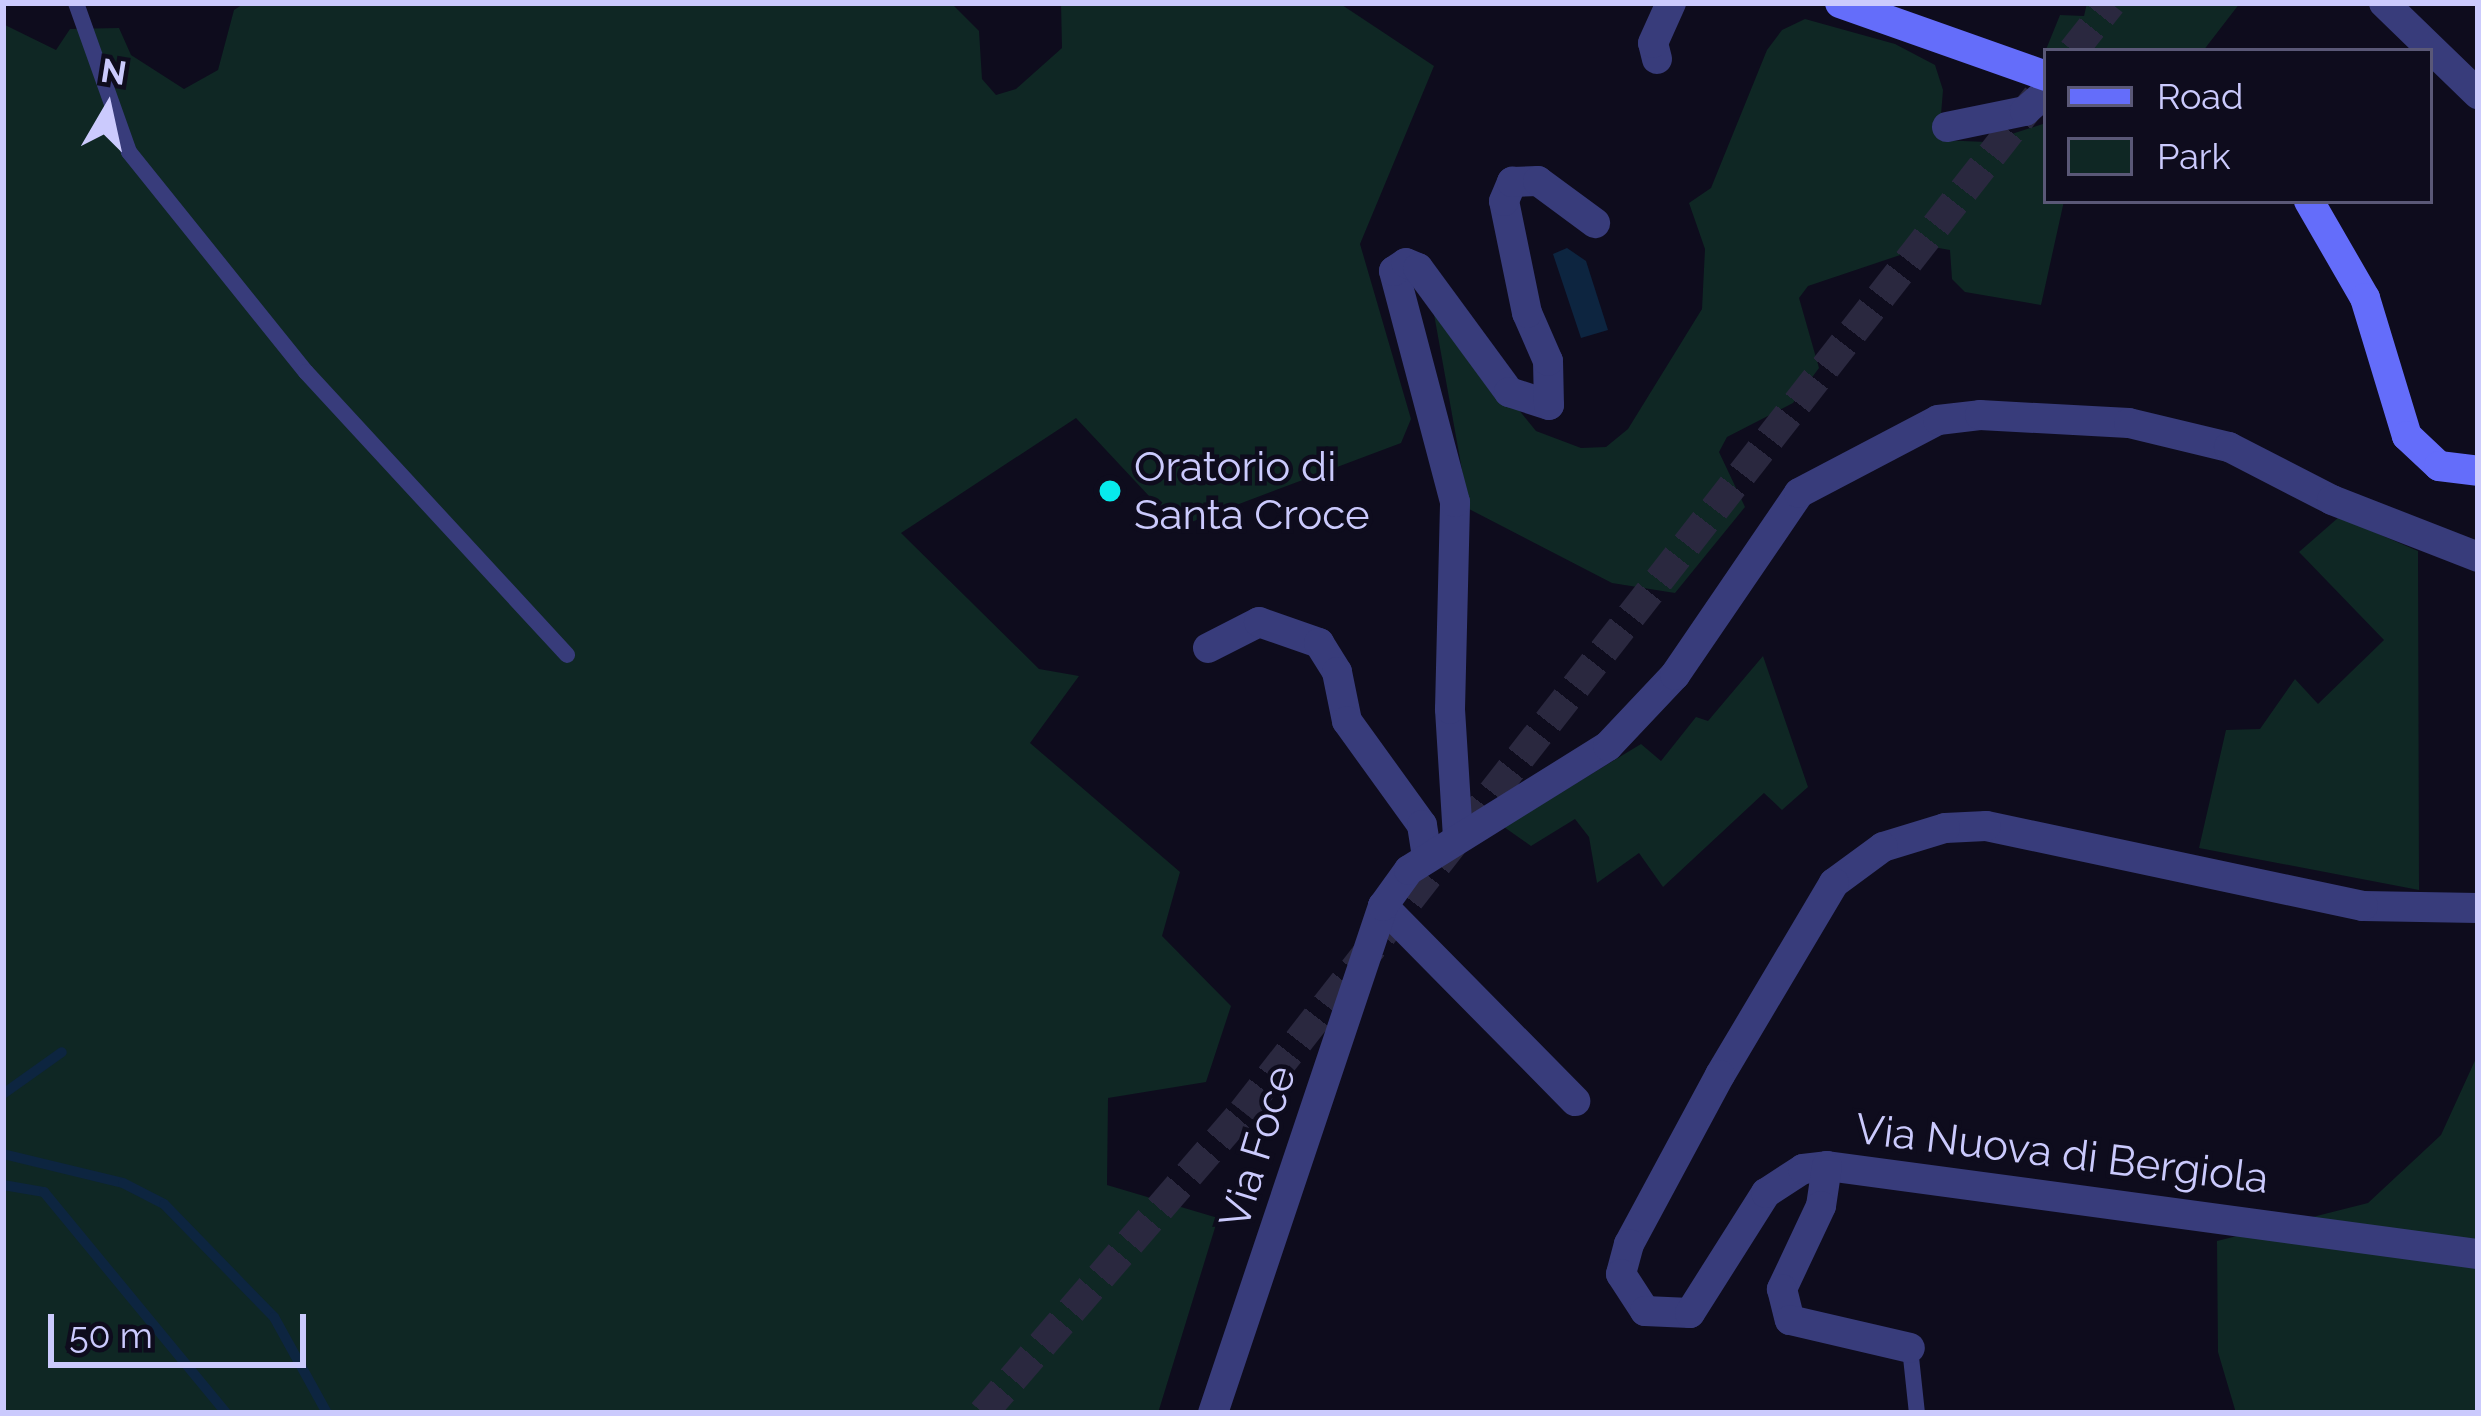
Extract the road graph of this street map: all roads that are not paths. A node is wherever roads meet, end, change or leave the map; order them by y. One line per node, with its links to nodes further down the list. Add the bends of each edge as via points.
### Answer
1 (76, 3): 16 (lane, via 129,152 306,373)
2 (1671, 3): 6 (street, via 1653,43)
3 (1840, 3): 5 (street)
4 (2384, 3): 8 (street)
5 (1879, 9): 7 (street)
6 (1657, 59)
7 (2043, 75)
8 (2471, 77)
9 (2043, 96): 10 (street, via 2025,111)
10 (1947, 127)
11 (2311, 204): 13 (street, via 2366,298 2408,436 2440,466)
12 (1595, 223): 17 (street, via 1538,181 1512,182 1504,201 1527,313 1548,361 1549,405 1510,392 1418,268 1406,263 1394,272 1455,502 1450,709)
13 (2478, 471)
14 (2478, 557): 17 (street, via 2332,500 2229,446 2129,423 1938,420 1799,493 1675,674 1608,746)
15 (1208, 648): 18 (street, via 1259,622 1319,643 1336,672 1347,721 1422,826)
16 (567, 655)
17 (1458, 837): 18 (street)
18 (1426, 858): 19 (street)
19 (1383, 906): 21 (street); 25 (street, Via Foce)
20 (2478, 908): 22 (street, Via Nuova di Bergiola, via 2363,906 1986,826 1945,828 1883,847 1834,883 1720,1075 1622,1258 1632,1302 1659,1317 1690,1313 1766,1193 1803,1169)
21 (1575, 1101)
22 (1827, 1166): 23 (street, Via Nuova di Bergiola); 24 (street, via 1821,1206 1782,1289 1790,1320)
23 (2478, 1254)
24 (1910, 1348): 26 (lane)
25 (1213, 1413)
26 (1917, 1413)

